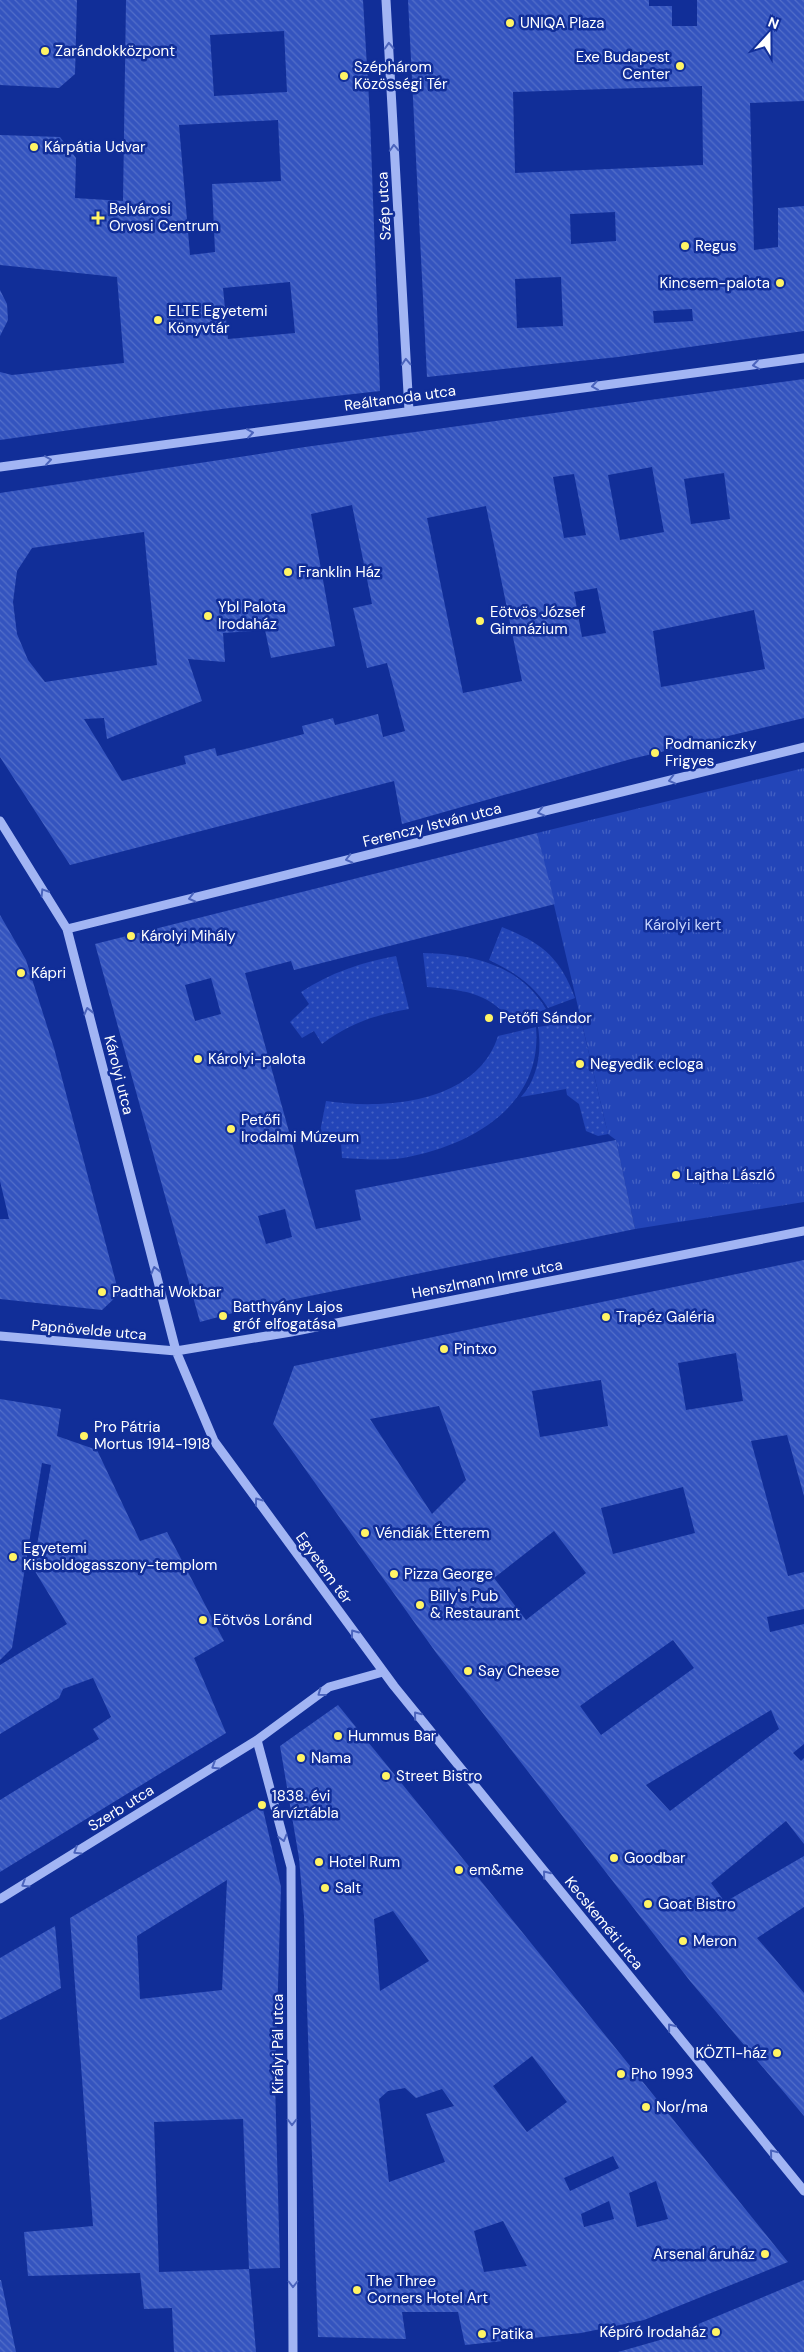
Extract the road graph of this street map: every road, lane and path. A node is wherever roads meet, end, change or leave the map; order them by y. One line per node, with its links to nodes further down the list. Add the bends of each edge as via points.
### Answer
1 (386, 0): 3 (street, Szép utca, one-way to 1)
2 (804, 358): 3 (street, Reáltanoda utca, one-way to 3)
3 (409, 411): 4 (street, Reáltanoda utca, one-way to 3)
4 (0, 467)
5 (804, 747): 7 (street, Ferenczy István utca, one-way to 7)
6 (0, 821): 7 (street, Károlyi utca, one-way to 6)
7 (67, 929): 10 (street, Károlyi utca, one-way to 7)
8 (804, 1231): 10 (street, Henszlmann Imre utca, via 291,1332)
9 (0, 1336): 10 (street, Papnövelde utca)
10 (176, 1351): 11 (street, Egyetem tér, one-way to 10, via 214,1441)
11 (383, 1672): 12 (street, one-way to 12, via 329,1687); 14 (street, Kecskeméti utca, one-way to 11)
12 (257, 1740): 13 (street, Szerb utca, one-way to 13); 15 (street, Királyi Pál utca, one-way to 15, via 291,1867)
13 (0, 1899)
14 (804, 2191)
15 (293, 2352)

